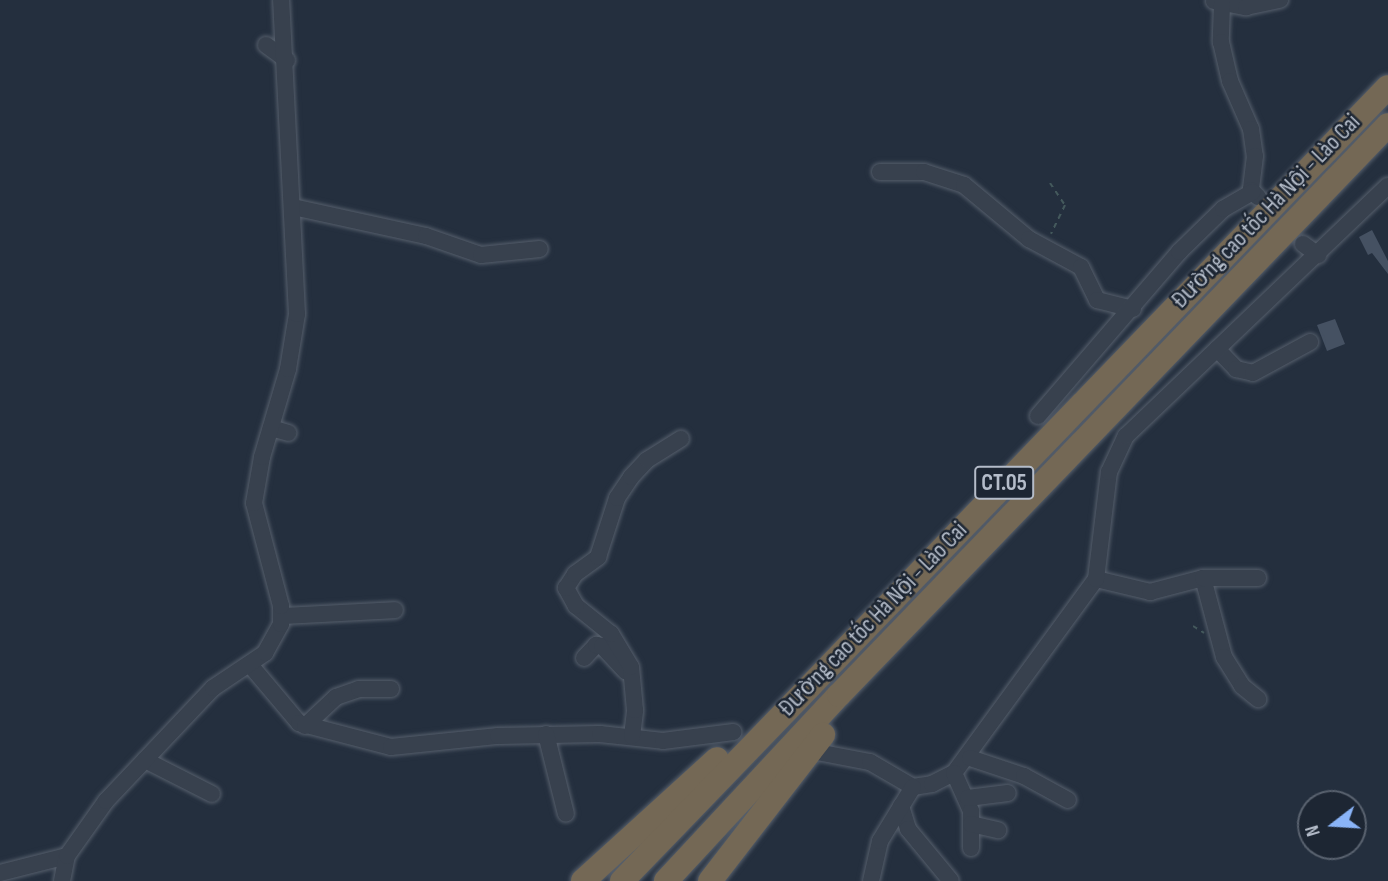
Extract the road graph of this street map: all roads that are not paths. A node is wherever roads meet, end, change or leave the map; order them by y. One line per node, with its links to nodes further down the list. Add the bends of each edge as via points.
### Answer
1 (281, 0): 5 (street)
2 (1280, 0): 3 (street, via 1256,6)
3 (1217, 2): 14 (street, via 1226,70 1254,146 1256,195 1223,209 1179,252)
4 (266, 45): 5 (street)
5 (287, 60): 10 (street)
6 (1388, 88): 27 (highway, Đường cao tốc Hà Nội - Lào Cai / CT.05)
7 (1388, 125): 21 (highway, Đường cao tốc Hà Nội - Lào Cai / CT.05)
8 (880, 172): 14 (street, via 934,174 964,185 1029,239 1081,267 1097,300)
9 (1385, 194): 13 (street)
10 (293, 207): 12 (street, via 426,236 481,255); 18 (street, via 296,329)
11 (1303, 244): 13 (street)
12 (540, 249)
13 (1318, 255): 16 (street)
14 (1133, 309): 17 (street, via 1070,373)
15 (1310, 342): 16 (street, via 1253,373 1236,369)
16 (1217, 349): 24 (street, via 1165,395 1126,436 1112,459)
17 (1038, 416)
18 (271, 428): 19 (street); 26 (street, via 254,503)
19 (288, 433)
20 (681, 439): 30 (street, via 647,460 631,477 617,498 598,557 575,574 566,588 576,606 611,634 631,667)
21 (993, 538): 56 (highway, Đường cao tốc Hà Nội - Lào Cai / CT.05); 57 (highway, via 803,759)
22 (1203, 578): 23 (street); 24 (street, via 1150,592); 32 (street, via 1224,657 1242,686)
23 (1258, 578)
24 (1096, 579): 38 (street)
25 (395, 610): 26 (street)
26 (282, 616): 29 (street, via 271,645)
27 (869, 623): 54 (highway); 55 (highway, Đường cao tốc Hà Nội - Lào Cai / CT.05)
28 (584, 658): 30 (street, via 596,645 602,646)
29 (251, 666): 33 (street, via 292,717); 39 (street, via 213,688)
30 (634, 686): 36 (street)
31 (391, 689): 33 (street, via 359,689 336,697)
32 (1258, 699)
33 (305, 726): 35 (street, via 391,747)
34 (733, 732): 36 (street, via 663,741)
35 (546, 734): 36 (street); 47 (street)
36 (632, 736)
37 (817, 752): 41 (street, via 870,762)
38 (970, 758): 40 (street); 45 (street, via 1024,776)
39 (145, 760): 43 (street); 51 (street)
40 (954, 773): 41 (street, via 933,784); 44 (street)
41 (913, 786): 46 (street)
42 (1009, 793): 44 (street)
43 (212, 794)
44 (968, 798): 48 (street)
45 (1068, 800)
46 (901, 806): 58 (street, via 880,841); 59 (street, via 908,830)
47 (566, 814)
48 (971, 824): 49 (street); 50 (street)
49 (998, 830)
50 (971, 848)
51 (68, 856): 52 (street); 53 (street)
52 (0, 873)
53 (62, 881)
54 (583, 881)
55 (622, 881)
56 (666, 881)
57 (710, 881)
58 (870, 881)
59 (951, 881)

